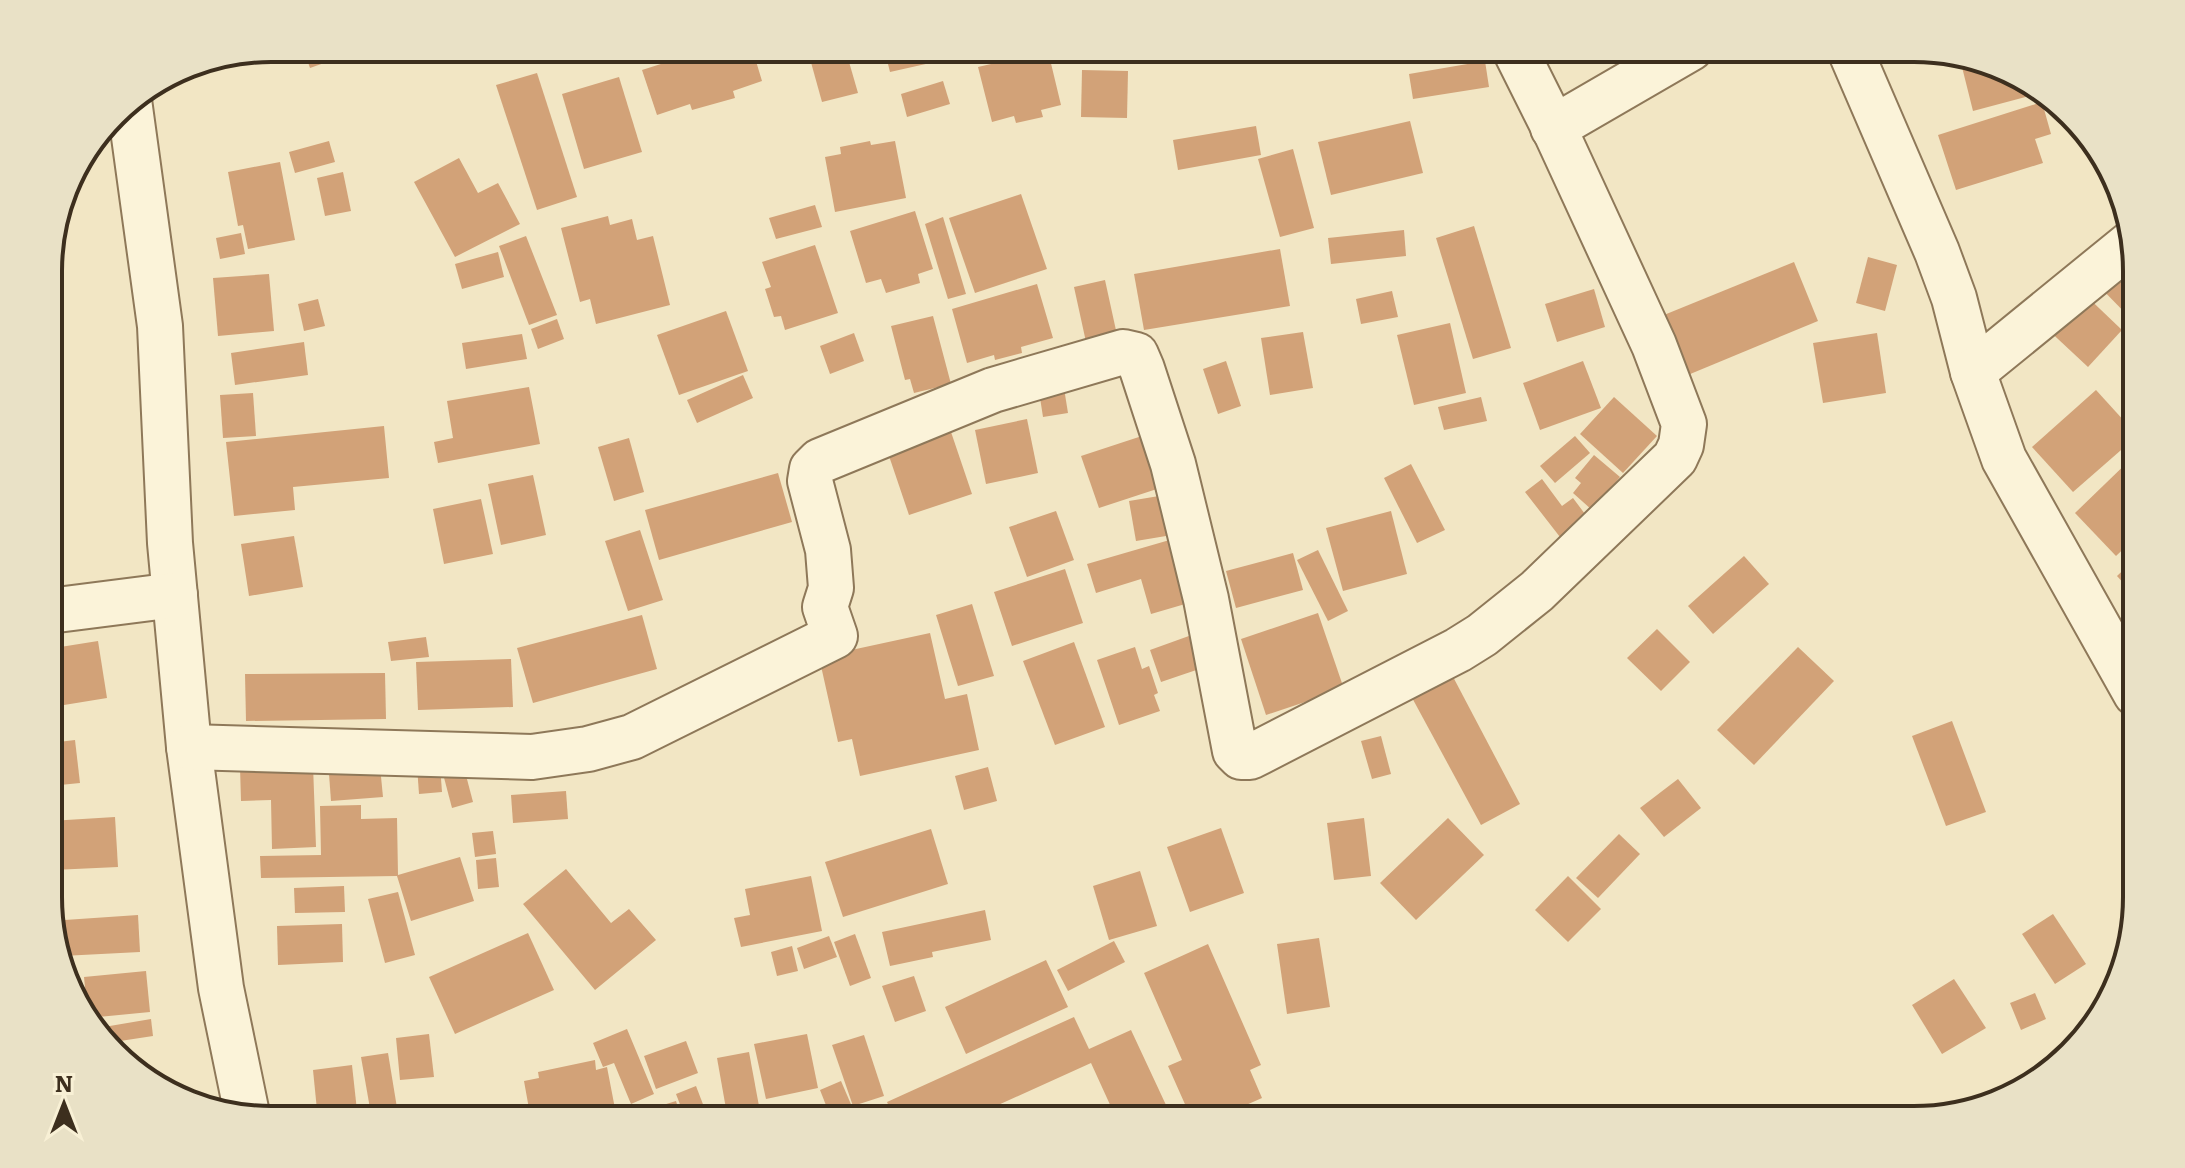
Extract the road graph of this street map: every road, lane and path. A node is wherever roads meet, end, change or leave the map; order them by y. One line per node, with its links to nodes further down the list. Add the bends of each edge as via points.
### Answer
1 (1521, 62): 5 (street)
2 (1667, 62): 5 (street)
3 (1855, 62): 7 (street, via 1950,287)
4 (131, 116): 8 (street, via 160,326)
5 (1553, 128): 11 (street, via 1654,345 1684,424 1675,458 1537,591 1482,635 1250,757 1235,751 1206,599 1169,451 1136,355 1123,352 993,390 820,461 810,481 828,550 831,588 825,607 835,636 632,737 532,757)
6 (2122, 251): 7 (street)
7 (1973, 372): 10 (street, via 2004,459)
8 (175, 595): 9 (street); 11 (street)
9 (62, 609)
10 (2123, 671)
11 (189, 747): 12 (street, via 221,988)
12 (245, 1104)

